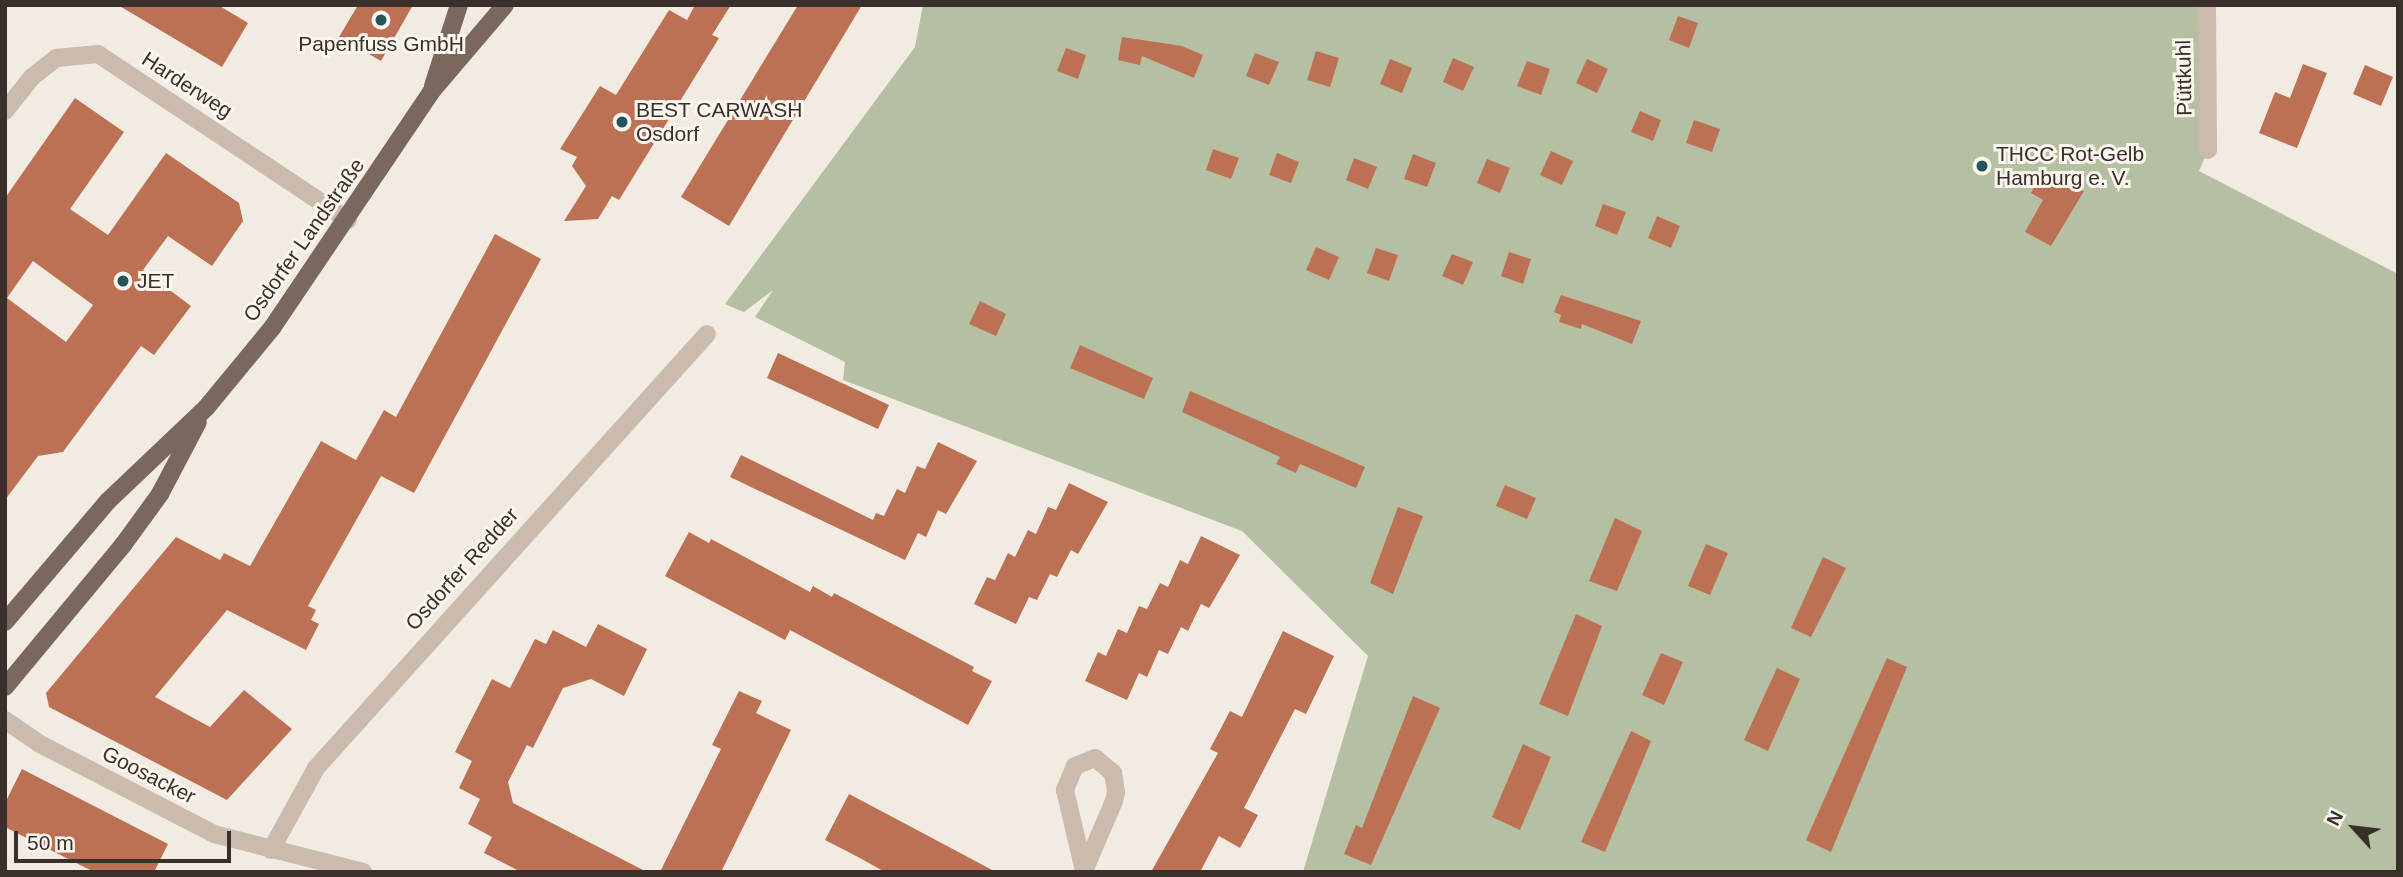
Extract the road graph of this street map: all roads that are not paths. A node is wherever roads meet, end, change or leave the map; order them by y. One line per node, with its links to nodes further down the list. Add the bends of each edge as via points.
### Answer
1 (459, 5): 4 (main road, Osdorfer Landstraße)
2 (505, 5): 4 (main road, Osdorfer Landstraße)
3 (2207, 5): 6 (street, Püttkuhl)
4 (431, 92): 7 (main road, Osdorfer Landstraße)
5 (5, 111): 7 (street, Harderweg, via 32,77 56,58 98,54)
6 (2208, 150)
7 (348, 219): 9 (main road, Osdorfer Landstraße, via 272,328)
8 (707, 334): 13 (street, Osdorfer Redder, via 316,768)
9 (206, 408): 10 (main road, Osdorfer Landstraße, via 108,501); 11 (main road, Osdorfer Landstraße, via 160,494)
10 (5, 622)
11 (5, 687)
12 (5, 720): 13 (street, Goosacker, via 40,744 214,834)
13 (271, 850): 15 (street, Goosacker)
14 (1084, 871): 14 (street, via 1065,790 1075,766 1095,758 1113,773 1116,792)
15 (363, 872)

